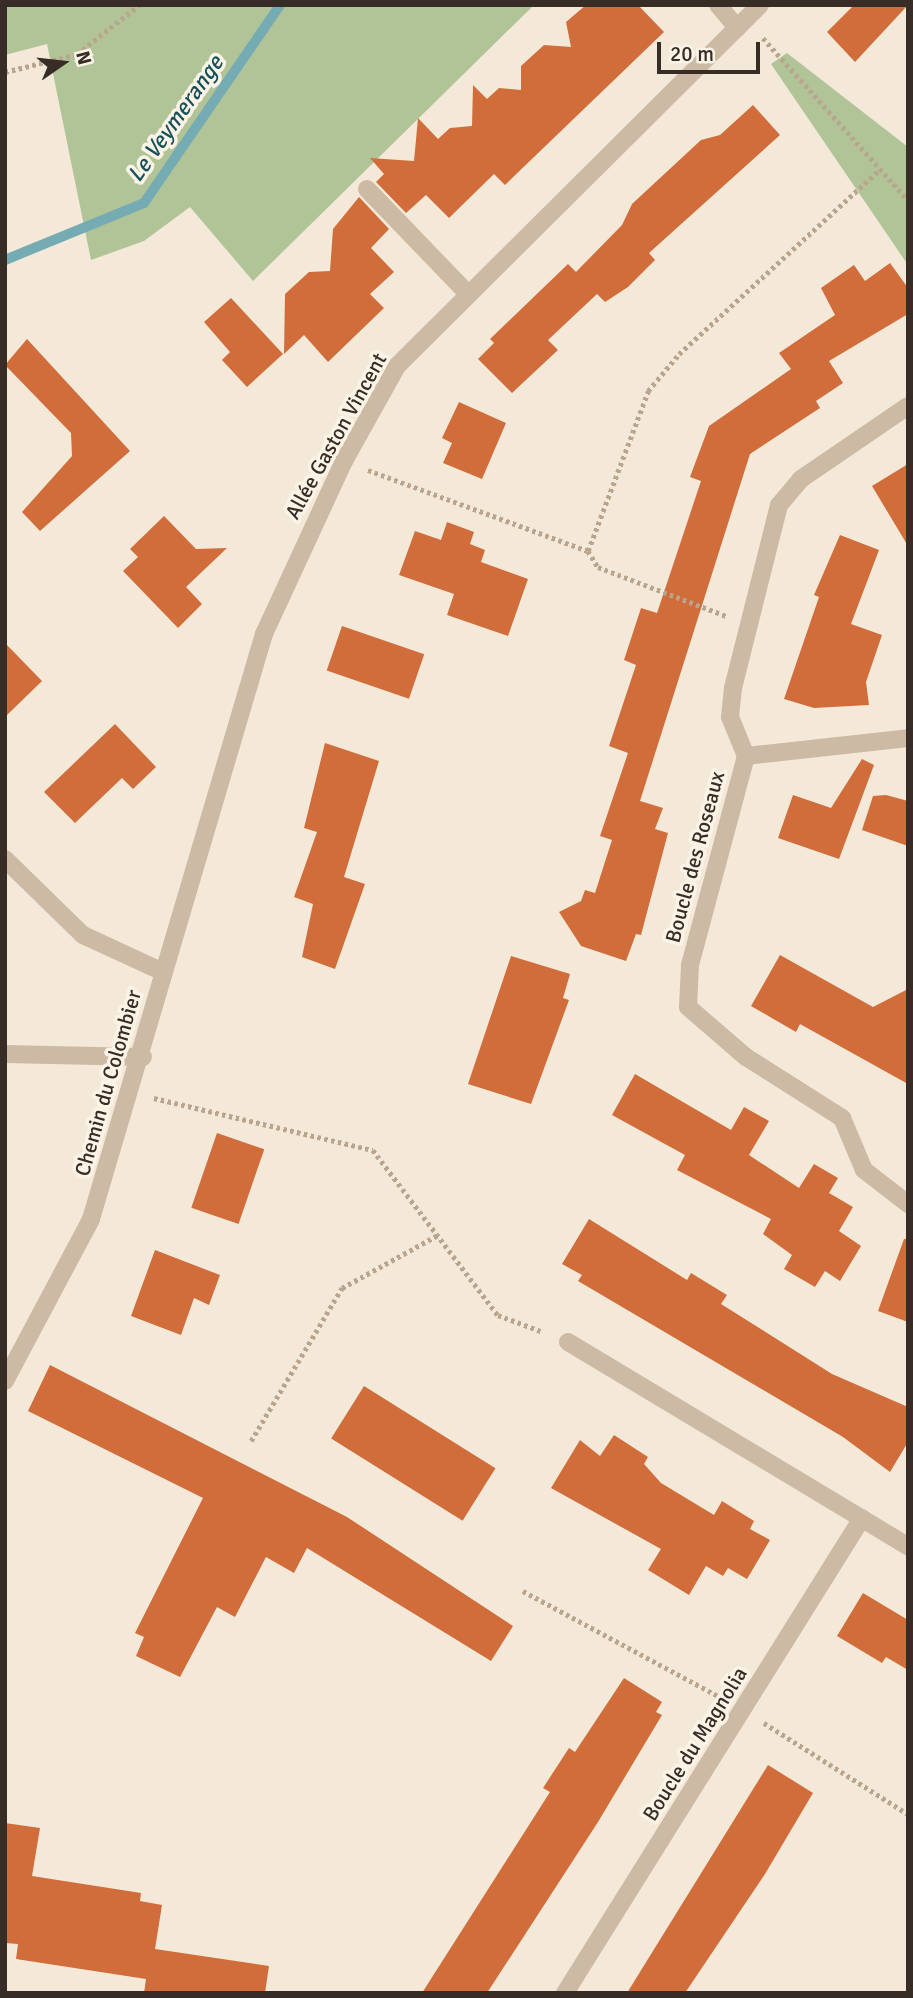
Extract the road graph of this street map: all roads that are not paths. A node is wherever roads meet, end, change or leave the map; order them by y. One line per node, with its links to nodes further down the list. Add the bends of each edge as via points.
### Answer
1 (718, 5): 3 (street)
2 (760, 5): 3 (street, Allée Gaston Vincent)
3 (741, 24): 5 (street, Allée Gaston Vincent)
4 (367, 189): 5 (street)
5 (466, 292): 10 (street, Allée Gaston Vincent, via 397,366 344,461 264,634)
6 (908, 406): 8 (street, Boucle des Roseaux, via 801,478 779,505 730,717)
7 (908, 738): 8 (street)
8 (746, 756): 13 (street, Boucle des Roseaux, via 690,965 688,1007 746,1057 842,1118 864,1170)
9 (5, 859): 10 (street, Chemin du Colombier, via 83,935)
10 (163, 972): 12 (street, Chemin du Colombier)
11 (5, 1054): 12 (street)
12 (143, 1057): 15 (street, Chemin du Colombier, via 91,1219)
13 (908, 1204)
14 (568, 1342): 16 (street)
15 (5, 1381)
16 (862, 1518): 17 (street); 18 (street, Boucle du Magnolia)
17 (908, 1546)
18 (565, 1993)

